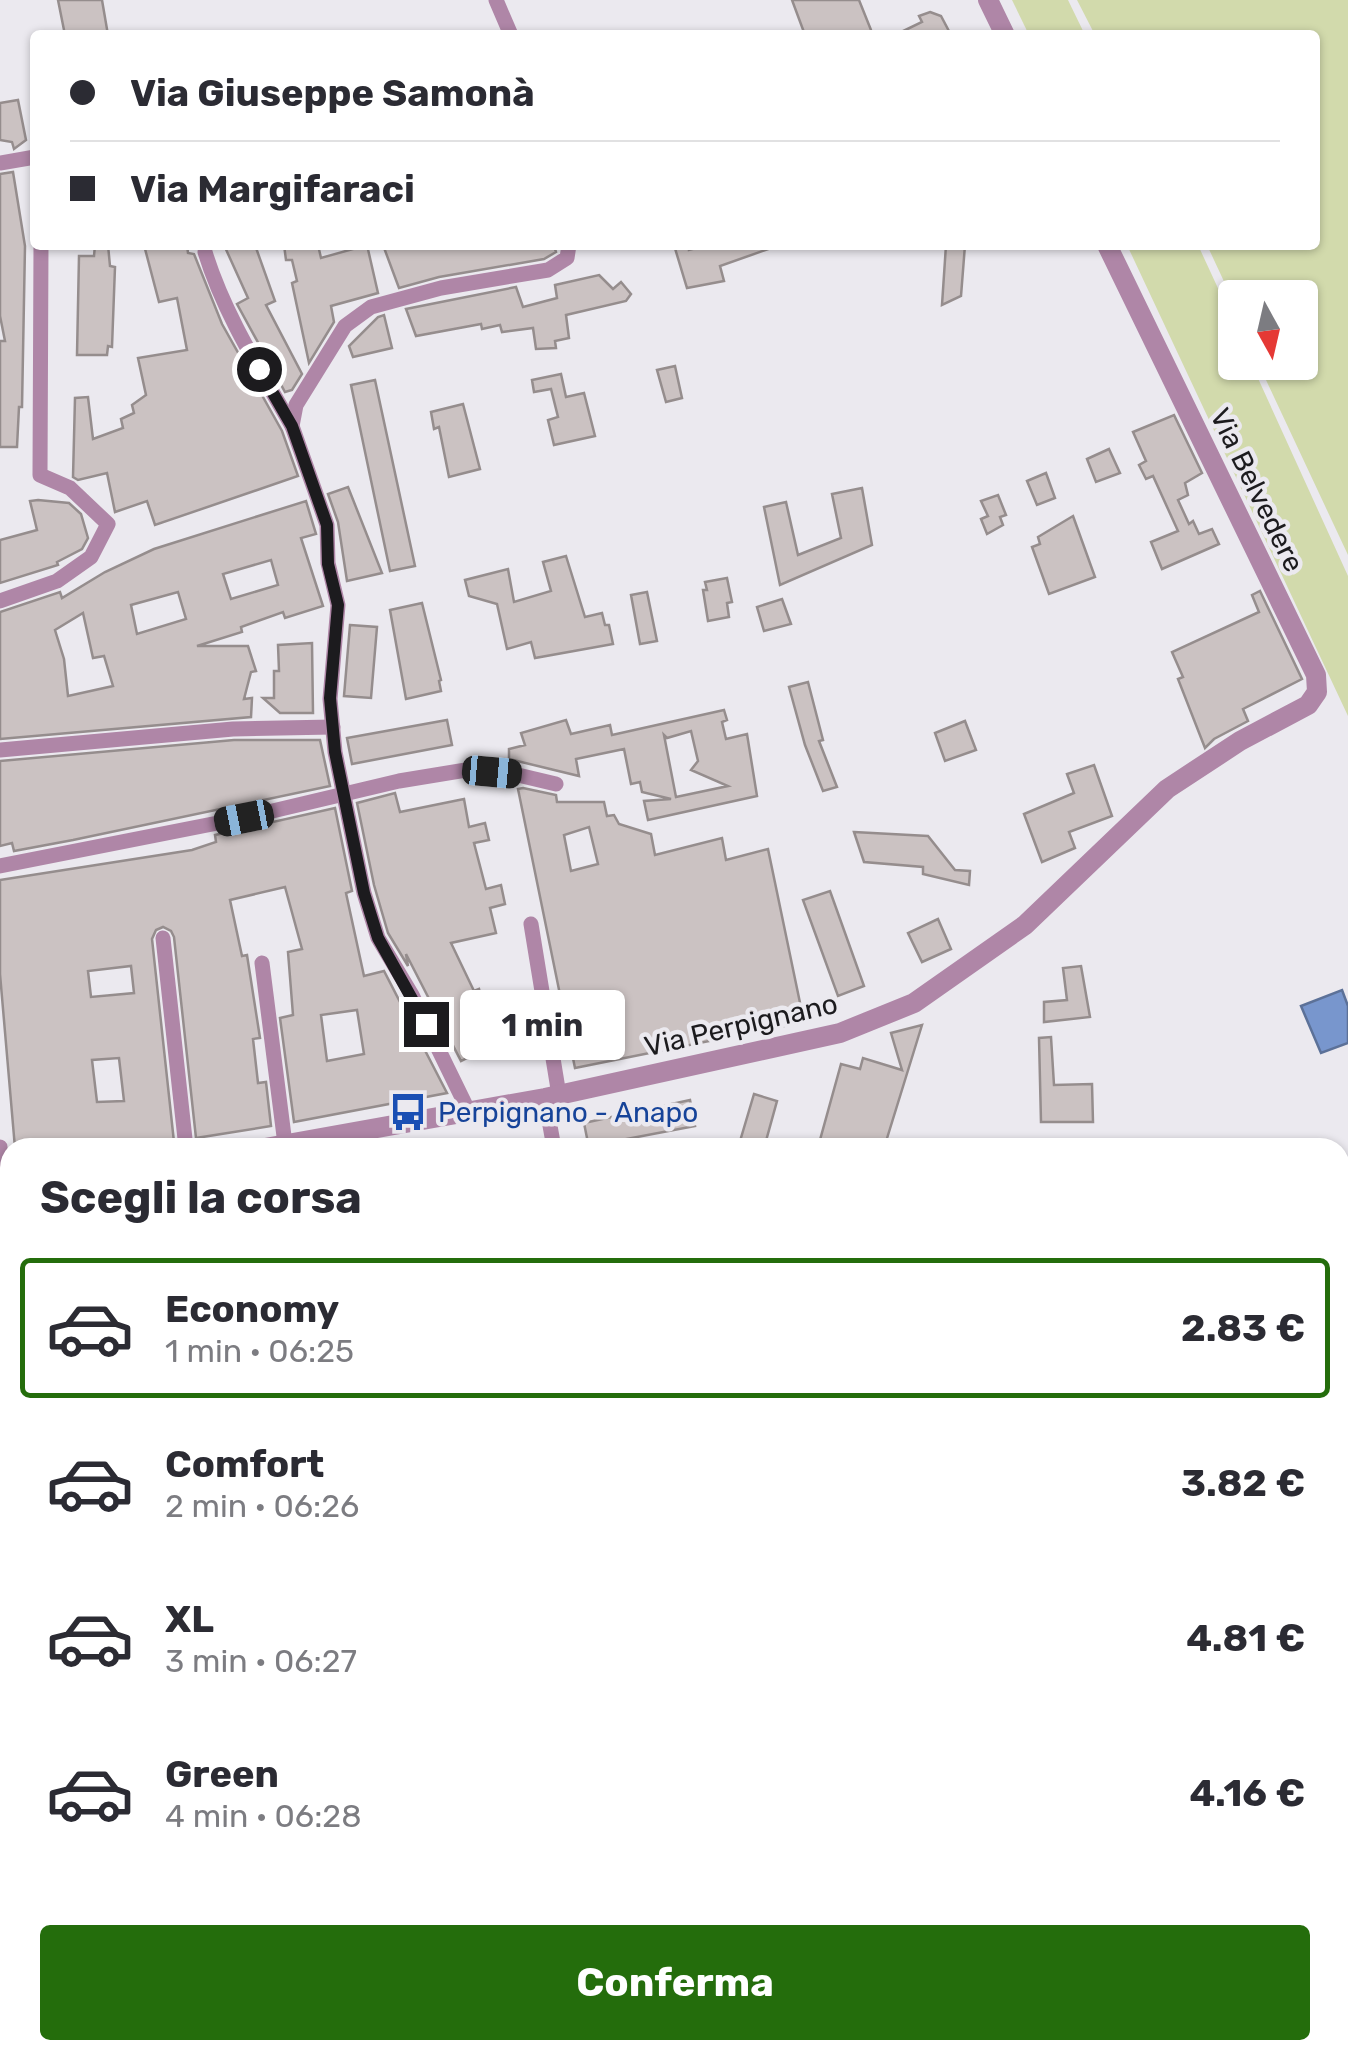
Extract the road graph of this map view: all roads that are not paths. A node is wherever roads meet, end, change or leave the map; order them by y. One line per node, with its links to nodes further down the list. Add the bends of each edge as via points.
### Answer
1 (496, 0): 3 (street)
2 (988, 0): 4 (street)
3 (509, 30)
4 (1003, 30)
5 (30, 158): 6 (street)
6 (0, 163)
7 (41, 250): 12 (street, via 40,475 70,488 108,524 91,557 57,582)
8 (568, 250): 11 (street, via 567,258 548,270 371,306 345,326 296,405)
9 (1110, 250): 13 (street, Via Belvedere, via 1316,675 1318,692)
10 (205, 252): 11 (street, via 230,315)
11 (292, 426): 14 (street, via 327,525 338,605)
12 (0, 602)
13 (1308, 705): 22 (street, Via Perpignano, via 1167,789 1025,925 914,1002 840,1033)
14 (332, 728): 15 (street, via 233,729); 17 (street)
15 (0, 750)
16 (556, 784): 17 (street, via 466,770)
17 (343, 794): 18 (street); 23 (street, via 378,938)
18 (0, 866)
19 (531, 924): 22 (street)
20 (163, 938): 24 (street)
21 (262, 963): 25 (street)
22 (552, 1097): 23 (street, Via Perpignano); 27 (street)
23 (469, 1112): 26 (street, Via Perpignano)
24 (185, 1138)
25 (274, 1138)
26 (321, 1138)
27 (554, 1138)

